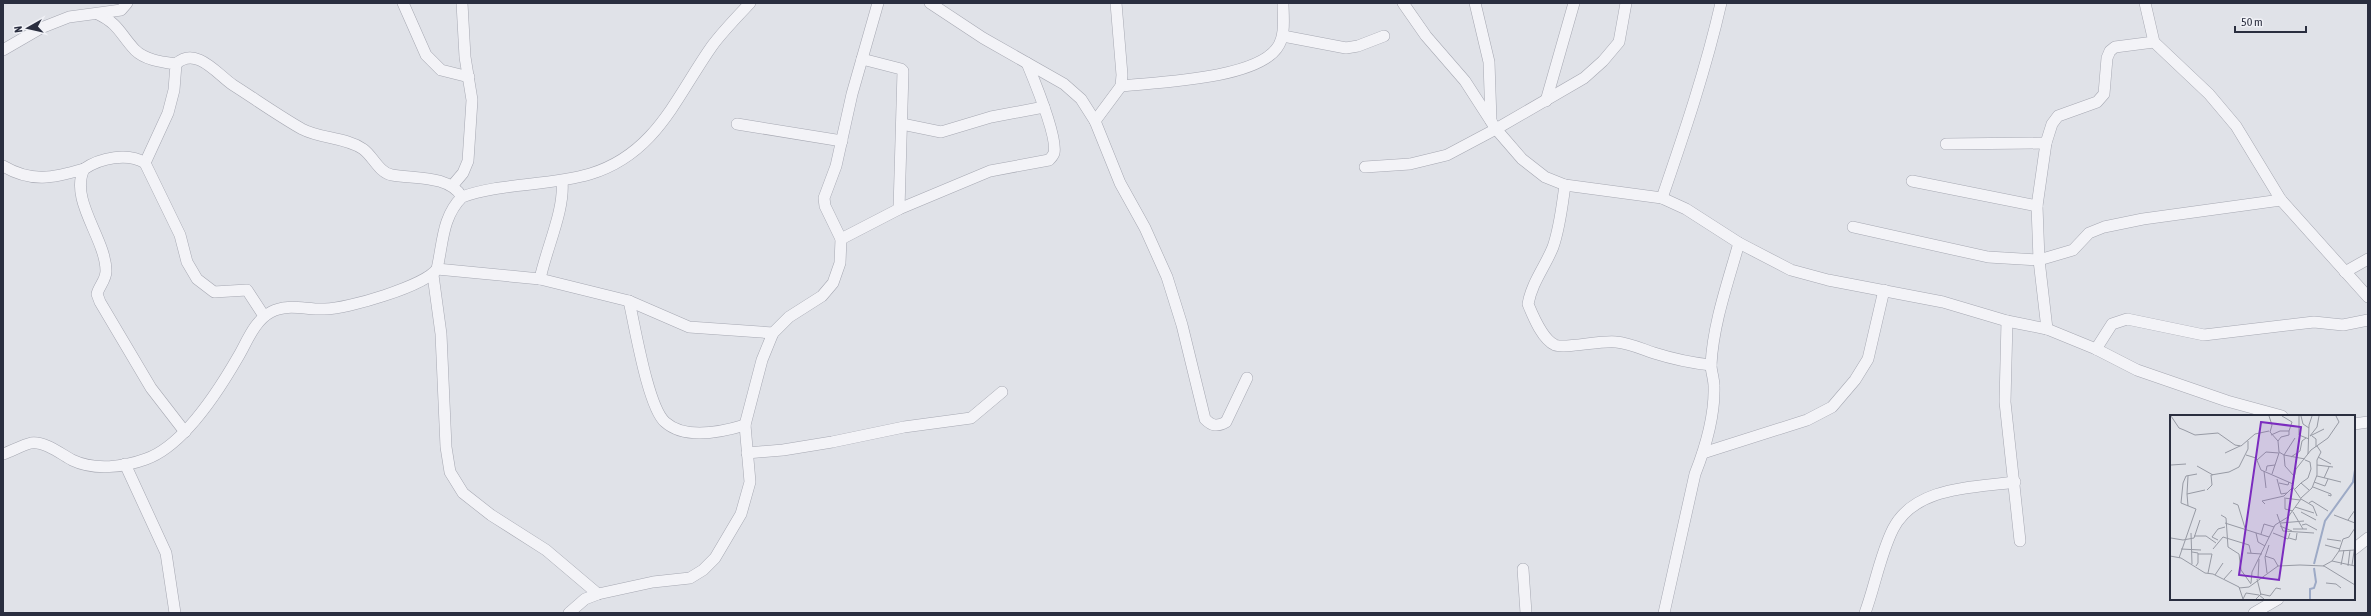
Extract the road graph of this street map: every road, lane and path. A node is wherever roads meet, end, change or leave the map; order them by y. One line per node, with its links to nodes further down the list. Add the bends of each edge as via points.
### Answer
1 (127, 3): 15 (street, via 121,10)
2 (403, 3): 23 (street, via 426,55 441,70)
3 (462, 3): 23 (street, via 465,57)
4 (750, 3): 38 (street, via 713,45 658,129 627,155 607,167)
5 (878, 3): 20 (street)
6 (930, 3): 21 (street, via 945,15)
7 (1116, 3): 24 (street)
8 (1283, 3): 16 (street)
9 (1403, 3): 30 (street, via 1426,36 1465,81)
10 (1475, 3): 30 (street, via 1489,62)
11 (1574, 3): 25 (street)
12 (1626, 3): 25 (street, via 1619,42 1604,61 1584,78)
13 (1721, 3): 43 (street, via 1690,115)
14 (2145, 3): 18 (street)
15 (98, 14): 19 (street, via 69,17 40,28); 22 (street, via 112,20 144,56)
16 (1283, 36): 17 (street, via 1346,48); 24 (street, via 1270,57 1235,72)
17 (1384, 36)
18 (2154, 42): 32 (street, via 2115,47 2110,51 2104,94 2096,102 2058,116 2052,124); 44 (street, via 2209,94 2236,126)
19 (3, 50)
20 (862, 59): 29 (street, via 901,69 903,72); 31 (street)
21 (1027, 63): 26 (street); 27 (street, via 1064,84 1081,99)
22 (176, 64): 34 (street, via 174,90 168,113); 41 (street, via 180,60 196,60 214,67 231,84 302,129 363,149 390,175 426,179)
23 (469, 77): 41 (street, via 472,100 468,161 464,173)
24 (1121, 86): 27 (street)
25 (1546, 101): 30 (street)
26 (1044, 107): 29 (street, via 991,116 941,132); 46 (street, via 1055,147 1054,154 1049,160 990,171)
27 (1095, 121): 65 (street, via 1120,183 1145,228 1167,277 1182,325 1205,419 1219,426 1226,422)
28 (737, 124): 31 (street)
29 (902, 124): 46 (street)
30 (1494, 125): 36 (street, via 1432,160); 40 (street, via 1532,169)
31 (842, 141): 48 (street, via 824,201)
32 (2046, 143): 33 (street); 45 (street)
33 (1946, 144)
34 (145, 163): 37 (street, via 134,158 110,159 96,162); 58 (street, via 177,227 183,244 184,258 196,279 214,292 247,290)
35 (3, 166): 37 (street, via 16,174 31,177 56,176)
36 (1365, 167)
37 (84, 169): 71 (street, via 82,197 100,244 106,272 97,294 100,302 151,388)
38 (562, 181): 42 (street); 54 (street, via 563,188 555,225)
39 (1912, 181): 45 (street)
40 (1565, 185): 43 (street); 64 (street, via 1557,233 1534,282 1528,304 1549,340 1555,345 1562,346 1596,341 1616,342 1693,363)
41 (452, 186): 42 (street)
42 (462, 197): 52 (street, via 452,207 447,218)
43 (1662, 198): 49 (street, via 1686,209)
44 (2281, 200): 51 (street, via 2143,219 2104,228 2089,233 2073,250); 53 (street)
45 (2037, 206): 51 (street)
46 (899, 209): 48 (street)
47 (1853, 227): 51 (street, via 1988,257)
48 (841, 239): 62 (street, via 840,264 833,283 822,296 789,317)
49 (1739, 243): 55 (street, via 1791,270); 64 (street, via 1719,320)
50 (2368, 259): 53 (street)
51 (2039, 260): 61 (street)
52 (435, 272): 54 (street); 58 (street, via 368,302 326,309 282,308); 81 (street, via 441,334 446,447 450,472 464,493 491,515 546,550)
53 (2344, 272): 56 (street)
54 (540, 279): 57 (street)
55 (1884, 290): 59 (street, via 1944,302); 73 (street, via 1868,359 1855,380 1832,406 1806,420)
56 (2368, 297)
57 (629, 302): 62 (street, via 689,327); 70 (street, via 650,388 664,422 672,427 697,432 724,432)
58 (264, 316): 71 (street, via 246,341 228,374)
59 (2007, 320): 61 (street); 76 (street, via 2005,402)
60 (2368, 320): 63 (street, via 2343,325 2314,322 2204,335 2127,319 2112,324)
61 (2046, 329): 63 (street)
62 (773, 333): 70 (street, via 762,360)
63 (2096, 349): 67 (street, via 2137,370 2227,401)
64 (1711, 365): 73 (street, via 1714,385 1713,412)
65 (1247, 378)
66 (1002, 392): 72 (street, via 971,418 904,427 783,450)
67 (2278, 415)
68 (2368, 422): 69 (street)
69 (2355, 424)
70 (745, 425): 72 (street)
71 (185, 432): 75 (street, via 147,459)
72 (747, 453): 81 (street, via 750,482 747,498 728,537 711,562 690,578 653,582)
73 (1703, 453): 86 (street, via 1695,474)
74 (3, 454): 75 (street, via 35,443 82,464 98,467)
75 (125, 464): 83 (street, via 166,553)
76 (2015, 482): 78 (street); 87 (street, via 1947,491 1918,502 1902,515 1892,530)
77 (2368, 538): 79 (street)
78 (2020, 541)
79 (2355, 548)
80 (1523, 569): 85 (street)
81 (598, 594): 84 (street, via 585,599)
82 (2276, 600): 88 (street)
83 (175, 613)
84 (569, 613)
85 (1526, 613)
86 (1664, 613)
87 (1865, 613)
88 (2254, 613)

